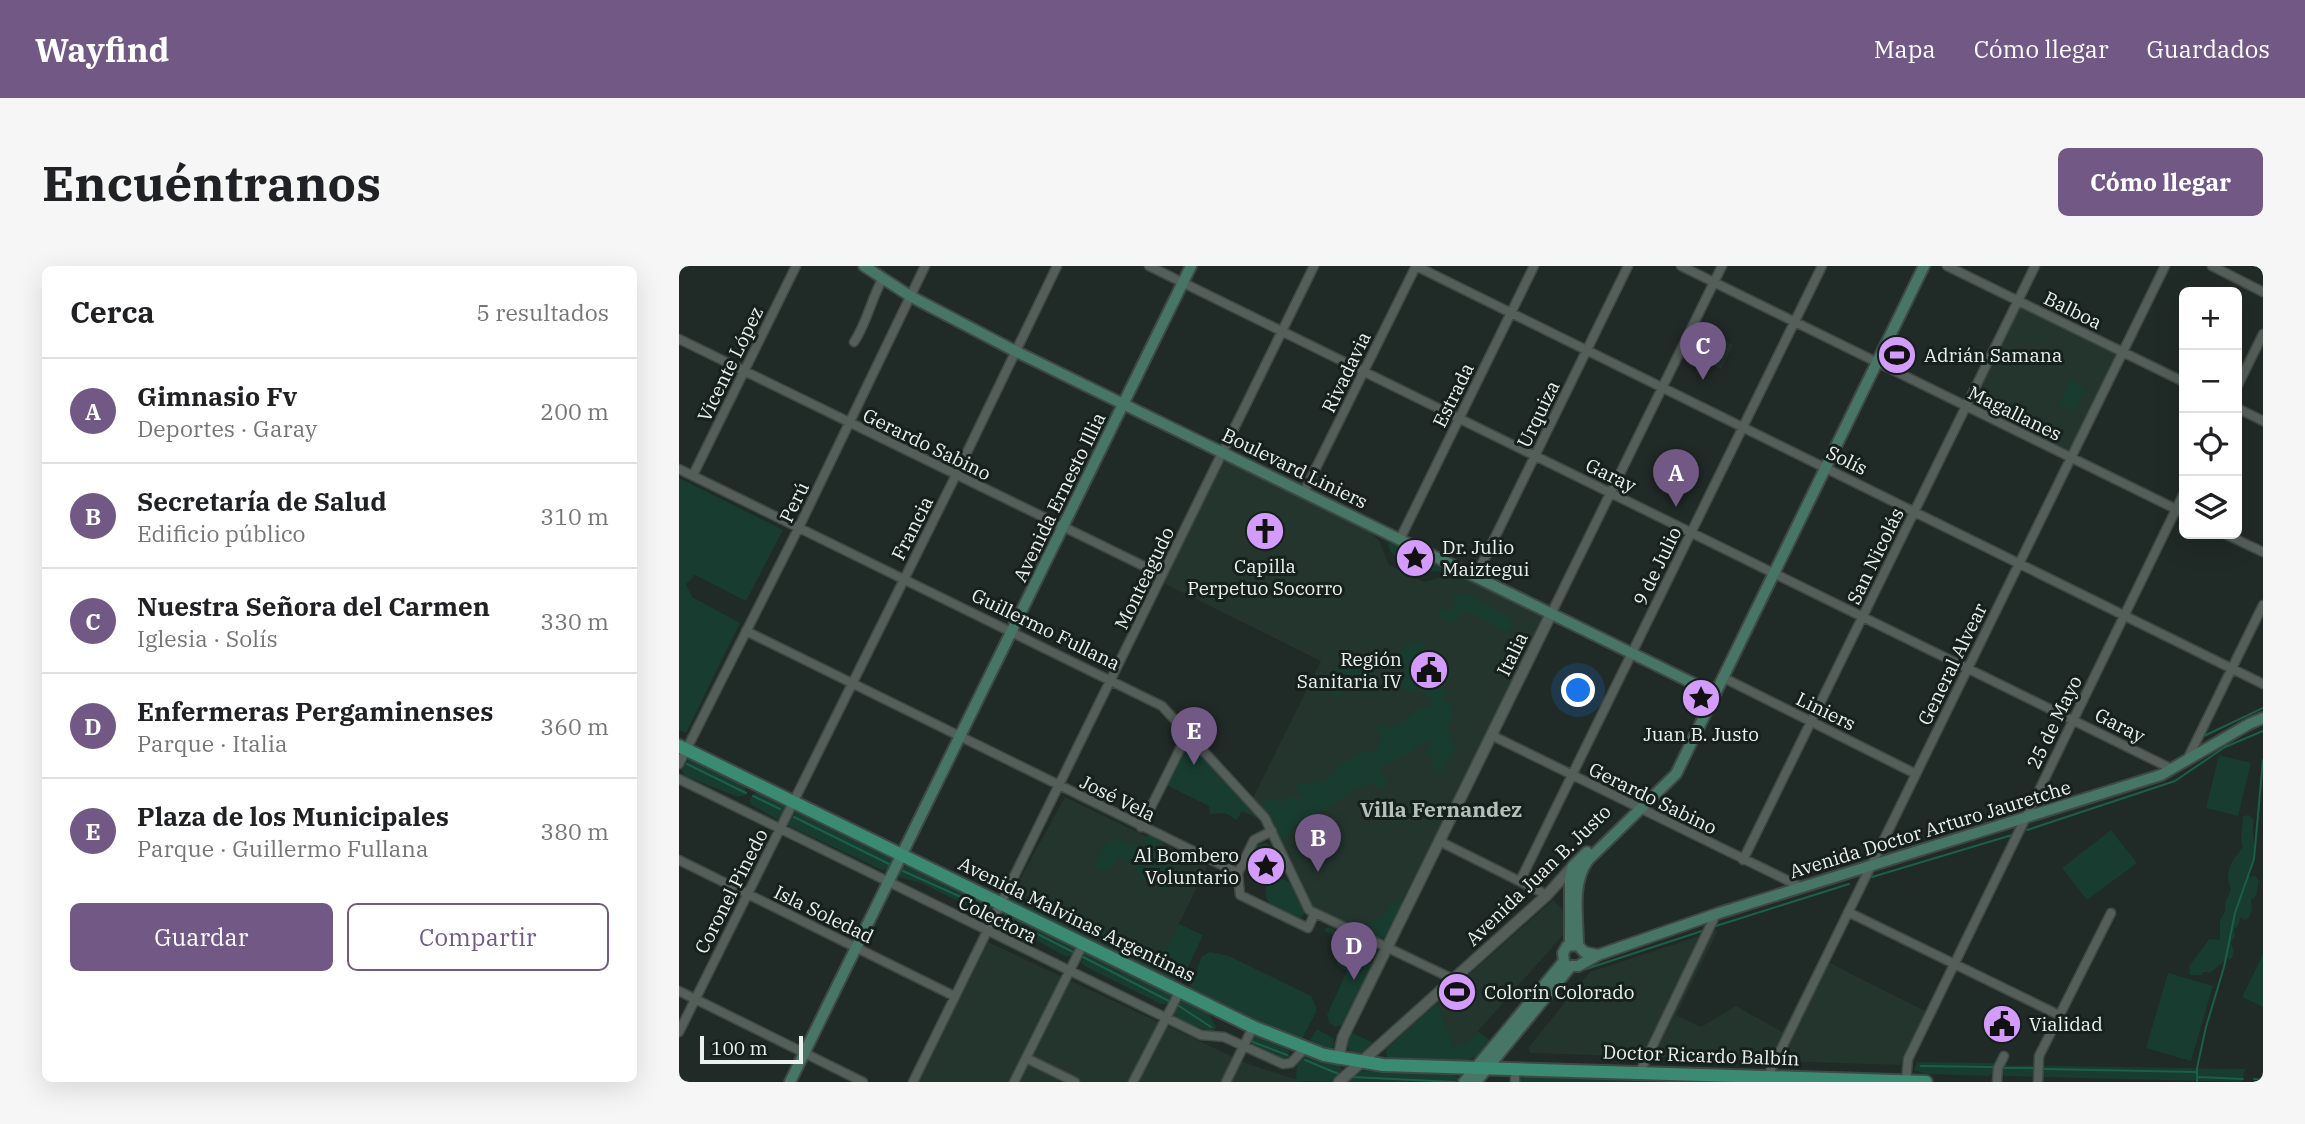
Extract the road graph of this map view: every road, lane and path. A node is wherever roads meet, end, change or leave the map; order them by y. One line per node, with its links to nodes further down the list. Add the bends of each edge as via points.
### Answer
1 (796, 266): 35 (street, Vicente López)
2 (864, 266): 19 (main road, Boulevard Liniers)
3 (925, 266): 23 (street, Perú)
4 (1057, 266): 31 (street, Francia)
5 (1149, 266): 21 (street, Garay)
6 (1191, 266): 21 (main road, Avenida Ernesto Illia)
7 (1314, 266): 27 (street, Monteagudo)
8 (1416, 266): 25 (street, Solís); 36 (street, Rivadavia)
9 (1534, 266): 25 (street, Estrada)
10 (1628, 266): 32 (street, Urquiza)
11 (1681, 266): 20 (street, Magallanes)
12 (1722, 266): 20 (street, Italia)
13 (1822, 266): 26 (street, 9 de Julio)
14 (1924, 266): 34 (main road, Avenida Juan B. Justo)
15 (1947, 266): 24 (street, Balboa)
16 (2035, 266): 24 (street, San Nicolás)
17 (2165, 266): 33 (street, General Alvear)
18 (2212, 266): 22 (street)
19 (883, 278): 23 (main road, Boulevard Liniers); 30 (street)
20 (1714, 282): 26 (street, Magallanes); 39 (street, Italia)
21 (1183, 283): 27 (street, Garay); 40 (main road, Avenida Ernesto Illia)
22 (2263, 292)
23 (911, 296): 31 (main road, Boulevard Liniers); 45 (street, Perú)
24 (2018, 300): 33 (street, Balboa); 41 (street, San Nicolás)
25 (1511, 313): 32 (street, Solís); 43 (street, Estrada)
26 (1795, 322): 34 (street, Magallanes); 46 (street, 9 de Julio)
27 (1282, 331): 36 (street, Garay); 47 (street, Monteagudo)
28 (2263, 334): 37 (street)
29 (679, 340): 35 (street, Gerardo Sabino)
30 (854, 342)
31 (1015, 351): 40 (main road, Boulevard Liniers); 53 (street, Francia)
32 (1587, 351): 39 (street, Solís); 48 (street, Urquiza)
33 (2123, 352): 38 (street, Balboa); 49 (street, General Alvear)
34 (1877, 362): 41 (street, Magallanes); 50 (main road, Avenida Juan B. Justo)
35 (744, 371): 45 (street, Gerardo Sabino); 52 (street, Vicente López)
36 (1365, 371): 43 (street, Garay); 54 (street, Rivadavia)
37 (2242, 377)
38 (2179, 380)
39 (1662, 387): 46 (street, Solís); 55 (street, Italia)
40 (1125, 404): 47 (main road, Boulevard Liniers); 60 (main road, Avenida Ernesto Illia)
41 (1966, 406): 49 (street, Magallanes); 56 (street, San Nicolás)
42 (2242, 410): 44 (street)
43 (1460, 418): 48 (street, Garay); 62 (street, Estrada)
44 (2263, 421)
45 (850, 424): 53 (street, Gerardo Sabino); 59 (street, Perú)
46 (1742, 427): 50 (street, Solís); 61 (street, 9 de Julio)
47 (1223, 452): 54 (main road, Boulevard Liniers); 67 (street, Monteagudo)
48 (1535, 456): 55 (street, Garay); 68 (street, Urquiza)
49 (2071, 458): 57 (street, Magallanes); 65 (street, General Alvear)
50 (1825, 467): 56 (street, Solís); 66 (main road, Avenida Juan B. Justo)
51 (679, 469): 52 (street, Guillermo Fullana)
52 (693, 475): 59 (street, Guillermo Fullana)
53 (956, 475): 60 (street, Gerardo Sabino); 69 (street, Francia)
54 (1304, 492): 62 (main road, Boulevard Liniers)
55 (1611, 493): 61 (street, Garay); 71 (street, Italia)
56 (1914, 511): 65 (street, Solís); 73 (street, San Nicolás)
57 (2179, 511)
58 (2179, 513): 72 (street, 25 de Mayo)
59 (799, 527): 69 (street, Guillermo Fullana); 74 (street, Perú)
60 (1064, 527): 67 (street, Gerardo Sabino); 75 (main road, Avenida Ernesto Illia)
61 (1691, 532): 66 (street, Garay); 76 (street, 9 de Julio)
62 (1400, 539): 68 (main road, Boulevard Liniers)
63 (2236, 539): 64 (street)
64 (2263, 552)
65 (2019, 563): 72 (street, Solís); 77 (street, General Alvear)
66 (1774, 573): 73 (street, Garay); 79 (main road, Avenida Juan B. Justo)
67 (1162, 575): 80 (street, Monteagudo)
68 (1476, 576): 71 (main road, Boulevard Liniers)
69 (904, 579): 75 (street, Guillermo Fullana); 81 (street, Francia)
70 (2263, 605): 78 (street)
71 (1551, 614): 76 (main road, Boulevard Liniers); 88 (street, Italia)
72 (2124, 615): 78 (street, Solís); 85 (street, 25 de Mayo)
73 (1863, 616): 77 (street, Garay); 86 (street, San Nicolás)
74 (746, 631): 81 (street, José Vela); 90 (street, Perú)
75 (1013, 632): 80 (street, Guillermo Fullana); 89 (main road, Avenida Ernesto Illia)
76 (1632, 653): 83 (main road, Boulevard Liniers); 95 (street, 9 de Julio)
77 (1968, 667): 85 (street, Garay); 94 (street, General Alvear)
78 (2232, 668): 82 (street, Solís); 91 (street)
79 (1722, 677): 83 (main road, Avenida Juan B. Justo); 86 (street, Liniers)
80 (1111, 681): 87 (street, Guillermo Fullana, via 1162,706); 97 (street, Monteagudo)
81 (853, 684): 89 (street, José Vela); 98 (street, Francia)
82 (2263, 684)
83 (1714, 694): 99 (main road, Avenida Juan B. Justo, via 1672,771)
84 (2263, 718): 91 (main road, Avenida Doctor Arturo Jauretche)
85 (2073, 719): 93 (street, Garay); 100 (street, 25 de Mayo)
86 (1811, 721): 94 (street, Liniers); 107 (street, San Nicolás)
87 (1188, 733): 101 (street); 103 (street, Guillermo Fullana, via 1257,807)
88 (1491, 735): 95 (street, Gerardo Sabino); 104 (street, Italia)
89 (961, 738): 97 (street, José Vela); 105 (main road, Avenida Ernesto Illia)
90 (683, 748): 92 (street, Perú); 98 (main road, Avenida Malvinas Argentinas)
91 (2187, 761): 93 (main road, Avenida Doctor Arturo Jauretche)
92 (679, 764)
93 (2172, 769): 100 (main road, Avenida Doctor Arturo Jauretche)
94 (1916, 774): 109 (street, General Alvear)
95 (1571, 775): 99 (street, Gerardo Sabino); 111 (street, 9 de Julio)
96 (679, 779): 102 (street, Colectora)
97 (1059, 786): 101 (street, José Vela); 116 (street, Monteagudo)
98 (793, 803): 102 (street, Coronel Pinedo); 105 (main road, Avenida Malvinas Argentinas)
99 (1637, 808): 107 (street, Gerardo Sabino); 108 (main road, Avenida Juan B. Justo); 125 (main road, Avenida Juan B. Justo, via 1588,860 1578,880)
100 (2023, 819): 109 (main road, Avenida Doctor Arturo Jauretche); 127 (street, 25 de Mayo)
101 (1141, 827): 110 (street, José Vela)
102 (780, 829): 112 (street, Colectora); 114 (street, Coronel Pinedo)
103 (1272, 831): 110 (street, via 1254,840); 118 (street, Guillermo Fullana, via 1309,910)
104 (1439, 841): 111 (street); 124 (street, Italia)
105 (901, 855): 112 (main road, Avenida Ernesto Illia); 116 (main road, Avenida Malvinas Argentinas)
106 (679, 860): 114 (street, Isla Soledad)
107 (1743, 860): 113 (street, Gerardo Sabino)
108 (1573, 866): 115 (street, Avenida Juan B. Justo); 125 (main road, via 1569,890)
109 (1870, 867): 113 (main road, Avenida Doctor Arturo Jauretche); 117 (street, General Alvear)
110 (1238, 873): 118 (street, via 1240,895 1308,928)
111 (1520, 881): 115 (street)
112 (888, 883): 121 (street, Colectora); 123 (main road, Avenida Ernesto Illia)
113 (1801, 887): 120 (main road, Avenida Doctor Arturo Jauretche)
114 (747, 894): 123 (street, Isla Soledad); 133 (street, Coronel Pinedo)
115 (1547, 895): 129 (street, Avenida Juan B. Justo)
116 (1001, 904): 121 (street, Monteagudo); 122 (main road, Avenida Malvinas Argentinas)
117 (1848, 912): 127 (street); 148 (street, General Alvear)
118 (1315, 913): 124 (street)
119 (2111, 913): 134 (street)
120 (1716, 914): 125 (main road, Avenida Doctor Arturo Jauretche, via 1598,955); 146 (street)
121 (987, 931): 128 (street, Colectora); 132 (street, Monteagudo)
122 (1083, 944): 128 (street); 131 (main road, Avenida Malvinas Argentinas)
123 (856, 947): 132 (street, Isla Soledad); 140 (main road, Avenida Ernesto Illia)
124 (1387, 947): 129 (street); 143 (street, Italia, via 1343,1037)
125 (1579, 950): 126 (main road, Avenida Doctor Arturo Jauretche, via 1578,965); 126 (main road, Avenida Doctor Arturo Jauretche, via 1564,949)
126 (1567, 963): 145 (main road, Avenida Doctor Arturo Jauretche)
127 (1954, 964): 134 (street); 161 (street, 25 de Mayo, via 1908,1059)
128 (1069, 970): 135 (street, Colectora); 142 (street)
129 (1453, 979): 144 (street, Avenida Juan B. Justo)
130 (679, 991): 133 (street)
131 (1180, 991): 135 (street); 136 (main road, Avenida Malvinas Argentinas)
132 (954, 996): 153 (street, Monteagudo)
133 (695, 999): 137 (street, Coronel Pinedo); 140 (street)
134 (2061, 1016): 164 (street, via 2039,1056)
135 (1165, 1017): 138 (street, Colectora, via 1201,1035 1224,1037); 156 (street)
136 (1253, 1027): 138 (street); 139 (main road, Avenida Malvinas Argentinas)
137 (679, 1032)
138 (1243, 1046): 139 (street, Colectora, via 1283,1064 1291,1063); 157 (street)
139 (1304, 1049): 143 (main road, Avenida Malvinas Argentinas)
140 (804, 1053): 151 (main road, Avenida Ernesto Illia); 152 (street)
141 (2004, 1056): 163 (street)
142 (1026, 1058): 154 (street); 155 (street)
143 (1338, 1059): 144 (main road, Avenida Malvinas Argentinas)
144 (1362, 1062): 145 (main road, Avenida Malvinas Argentinas); 158 (street, Avenida Juan B. Justo)
145 (1481, 1068): 147 (main road, Doctor Ricardo Balbín); 159 (main road); 160 (main road)
146 (1640, 1072): 147 (main road, Doctor Ricardo Balbín); 149 (main road, Doctor Ricardo Balbín)
147 (1515, 1076)
148 (1768, 1076): 150 (main road, Doctor Ricardo Balbín); 161 (main road, Doctor Ricardo Balbín)
149 (1666, 1077): 150 (main road, Doctor Ricardo Balbín)
150 (1726, 1078)
151 (790, 1082)
152 (863, 1082)
153 (913, 1082)
154 (1014, 1082)
155 (1075, 1082)
156 (1133, 1082)
157 (1226, 1082)
158 (1339, 1082)
159 (1464, 1082)
160 (1475, 1082)
161 (1906, 1082): 162 (main road, Doctor Ricardo Balbín)
162 (1926, 1082)
163 (1997, 1082)
164 (2038, 1082)

